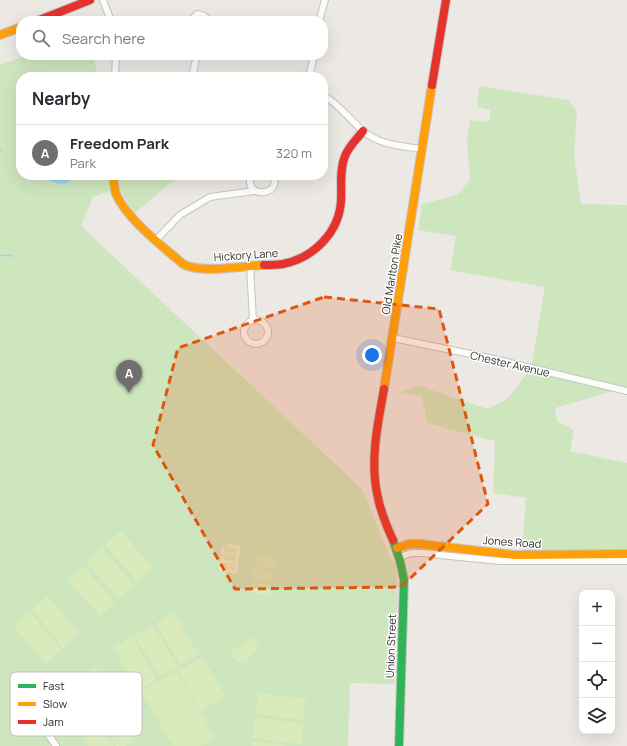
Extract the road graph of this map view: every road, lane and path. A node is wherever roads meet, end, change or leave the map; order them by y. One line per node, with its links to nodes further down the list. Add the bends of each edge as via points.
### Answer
1 (90, 0): 5 (street)
2 (103, 0): 6 (street)
3 (325, 0): 9 (street)
4 (446, 0): 20 (street, Old Marlton Pike)
5 (50, 16)
6 (109, 16)
7 (195, 16): 8 (street)
8 (204, 16)
9 (320, 16)
10 (16, 29): 11 (street)
11 (0, 35)
12 (116, 60): 15 (street)
13 (196, 60): 16 (street)
14 (313, 60): 17 (street)
15 (115, 72)
16 (193, 72)
17 (310, 72)
18 (328, 98): 19 (street)
19 (363, 131): 20 (street, via 387,143); 26 (street, Hickory Lane, via 350,145 344,158 340,209 336,223 326,240 311,253 293,261 276,265)
20 (422, 149): 28 (street, Old Marlton Pike)
21 (114, 180): 25 (street, Hickory Lane, via 116,193 122,204)
22 (250, 180): 24 (street)
23 (274, 180): 24 (street, via 271,190 266,193)
24 (254, 191): 25 (street, via 210,197 180,215)
25 (156, 240): 26 (street, Hickory Lane, via 178,261 189,267 209,269)
26 (250, 266): 27 (street)
27 (253, 320): 27 (street, via 244,330 245,337 249,342 263,343 268,338 266,324 260,320)
28 (393, 338): 29 (street, Chester Avenue); 30 (street, Old Marlton Pike, via 381,408 374,473 380,507)
29 (627, 390)
30 (397, 548): 31 (street, Jones Road, via 414,544 515,555); 32 (street, Union Street)
31 (627, 554)
32 (400, 556): 33 (street, Jones Road, via 423,553 502,560); 36 (street, Union Street, via 404,587)
33 (627, 561)
34 (49, 736): 35 (street)
35 (56, 746)
36 (399, 746)

